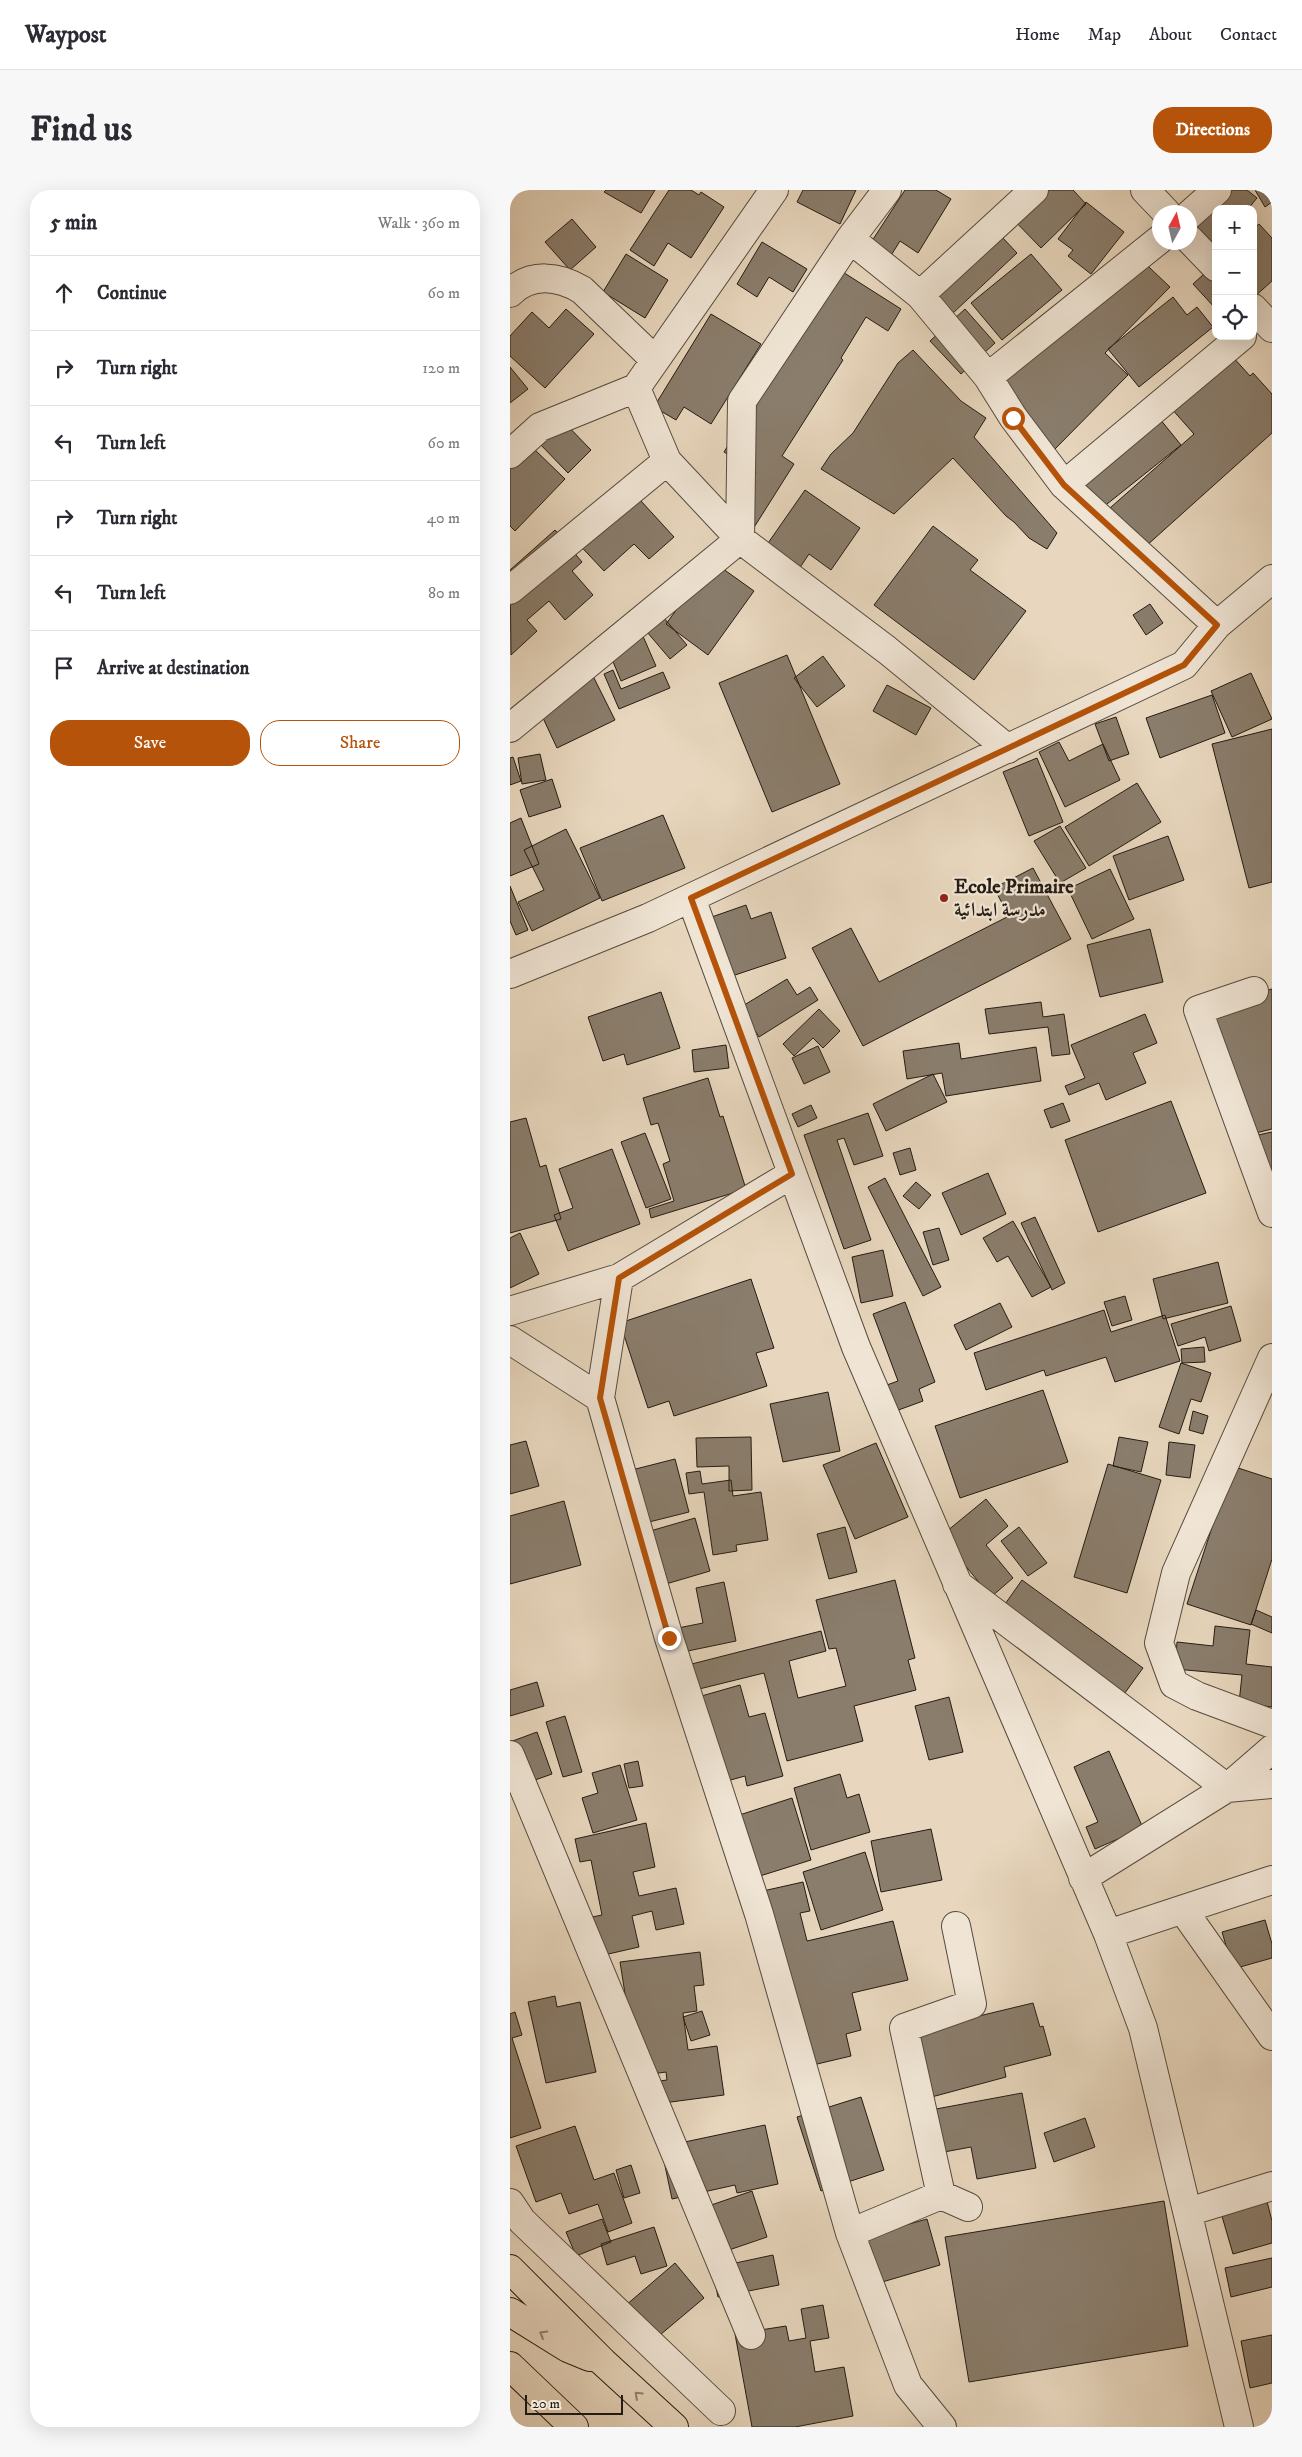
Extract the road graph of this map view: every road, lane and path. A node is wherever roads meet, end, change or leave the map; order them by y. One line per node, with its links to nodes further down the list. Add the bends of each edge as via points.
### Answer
1 (774, 190): 15 (street)
2 (887, 190): 8 (street)
3 (1034, 190): 13 (street)
4 (1145, 190): 6 (street)
5 (1217, 190): 7 (street)
6 (1159, 205)
7 (1197, 209)
8 (850, 239): 13 (street); 21 (street, via 742,401)
9 (1152, 246): 16 (street)
10 (1197, 247): 11 (street)
11 (1212, 263)
12 (510, 293): 15 (street, via 527,281 542,278 570,282)
13 (920, 295): 16 (street)
14 (1237, 340): 20 (street)
15 (655, 360): 17 (street)
16 (988, 377): 20 (street, via 1013,418)
17 (636, 388): 18 (street, via 540,427); 19 (street)
18 (510, 454)
19 (667, 460): 21 (street); 23 (street)
20 (1064, 485): 24 (street)
21 (740, 539): 25 (street); 26 (street, via 887,650)
22 (1272, 579): 24 (street)
23 (510, 590)
24 (1217, 625): 26 (street, via 1184,665)
25 (510, 728)
26 (1008, 749): 27 (street)
27 (691, 898): 28 (street); 30 (street)
28 (510, 974)
29 (1254, 991): 31 (street, via 1198,1010)
30 (792, 1174): 32 (street); 37 (street, via 856,1346)
31 (1272, 1213)
32 (619, 1278): 33 (street); 36 (street)
33 (510, 1311)
34 (510, 1340): 36 (street)
35 (1272, 1358): 38 (street, via 1176,1572 1159,1643 1174,1684)
36 (600, 1398): 54 (street, via 669,1638 759,1914)
37 (955, 1583): 42 (street); 43 (street)
38 (1272, 1724)
39 (1272, 1749): 42 (street)
40 (510, 1755): 57 (street)
41 (1272, 1784): 42 (street)
42 (1227, 1788): 43 (street)
43 (1084, 1878): 47 (street)
44 (1272, 1880): 45 (street)
45 (1183, 1910): 47 (street); 48 (street)
46 (956, 1926): 50 (street, via 972,2004 904,2028)
47 (1108, 1934): 53 (street, via 1143,2028)
48 (1272, 2036)
49 (1272, 2186): 53 (street)
50 (941, 2196): 52 (street); 54 (street)
51 (510, 2202): 61 (street, via 522,2221)
52 (968, 2207)
53 (1188, 2212): 66 (street)
54 (850, 2233): 65 (street, via 908,2385)
55 (510, 2268): 58 (highway)
56 (510, 2312): 58 (highway, one-way to 56, via 568,2348)
57 (751, 2335)
58 (603, 2362): 64 (highway, one-way to 58)
59 (510, 2366): 63 (highway)
60 (510, 2388): 62 (highway)
61 (721, 2411)
62 (564, 2427)
63 (574, 2427)
64 (674, 2427)
65 (942, 2427)
66 (1239, 2427)

